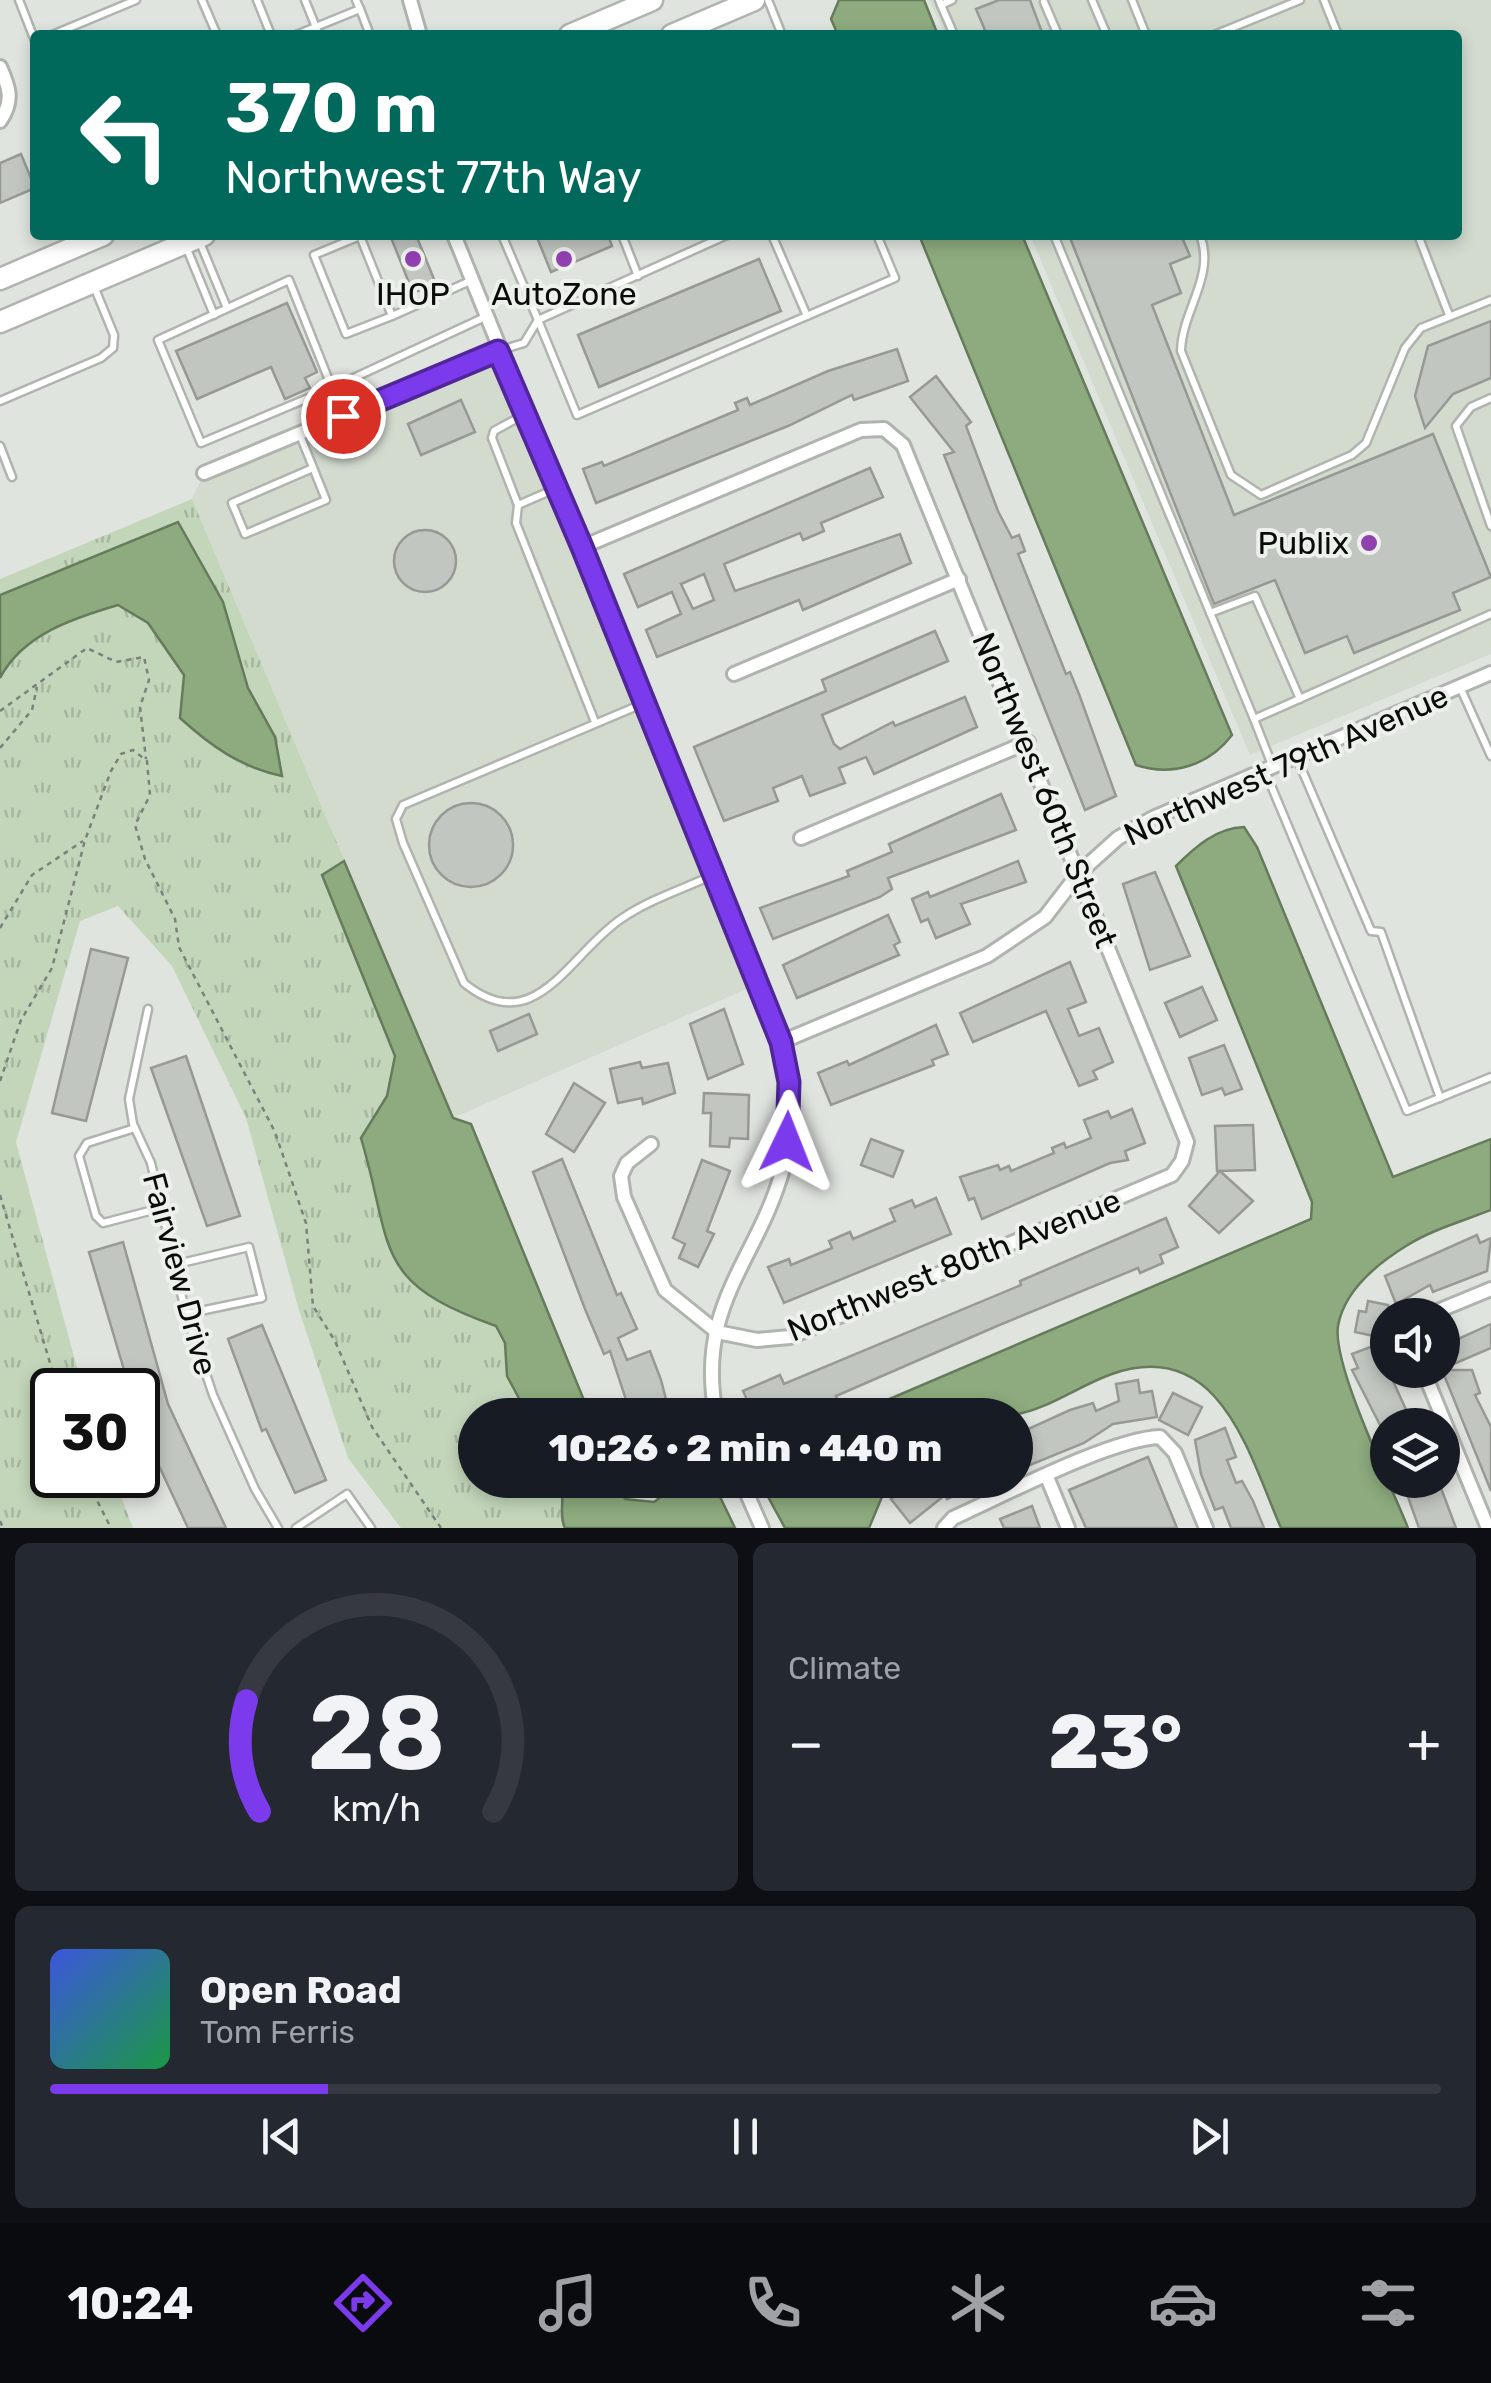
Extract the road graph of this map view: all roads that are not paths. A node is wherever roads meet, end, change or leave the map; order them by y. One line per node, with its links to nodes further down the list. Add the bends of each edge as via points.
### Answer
1 (19, 0): 19 (lane)
2 (136, 0): 20 (lane)
3 (202, 0): 21 (lane)
4 (257, 0): 22 (lane)
5 (305, 0): 23 (lane)
6 (356, 0): 18 (lane)
7 (410, 0): 26 (street)
8 (652, 0): 27 (main road)
9 (754, 0): 28 (main road)
10 (768, 0): 29 (lane)
11 (952, 0): 16 (lane)
12 (1092, 0): 32 (lane)
13 (1132, 0): 33 (lane)
14 (1300, 0): 34 (lane)
15 (1324, 0): 35 (lane)
16 (940, 2): 30 (lane)
17 (1044, 2): 31 (lane)
18 (360, 9): 24 (lane); 25 (lane)
19 (31, 30)
20 (64, 30)
21 (215, 30)
22 (269, 30)
23 (318, 30)
24 (320, 30)
25 (368, 30)
26 (419, 30)
27 (582, 30)
28 (684, 30)
29 (780, 30)
30 (952, 30)
31 (1056, 30)
32 (1103, 30)
33 (1144, 30)
34 (1226, 30)
35 (1336, 30)
36 (0, 67): 37 (street, via 10,92)
37 (0, 121)
38 (91, 240): 54 (main road)
39 (191, 240): 56 (main road)
40 (196, 240): 60 (lane)
41 (197, 240): 58 (lane)
42 (348, 240): 61 (lane, via 314,255 346,334)
43 (362, 240): 61 (lane)
44 (456, 240): 55 (street)
45 (504, 240): 64 (lane)
46 (624, 240): 53 (lane)
47 (716, 240): 53 (lane)
48 (774, 240): 62 (lane)
49 (879, 240): 62 (lane, via 895,278)
50 (1056, 240): 82 (lane)
51 (1202, 240): 59 (lane, via 1205,269 1181,351 1231,476 1261,495 1352,456 1366,443 1405,348 1421,328)
52 (1420, 240): 59 (lane)
53 (638, 276): 64 (lane)
54 (0, 279)
55 (470, 281): 61 (lane); 63 (street)
56 (93, 282): 65 (main road); 69 (lane, via 113,348)
57 (1491, 300): 59 (lane)
58 (228, 308): 60 (lane); 67 (lane, via 290,280)
59 (1449, 314)
60 (214, 315): 67 (lane, via 158,340 201,443)
61 (392, 316)
62 (807, 316): 64 (lane, via 577,415)
63 (485, 317): 66 (street); 67 (lane)
64 (538, 320): 66 (lane, via 524,343)
65 (0, 322)
66 (498, 351): 70 (street); 71 (street)
67 (332, 388): 71 (lane)
68 (1491, 398): 79 (lane, via 1470,407 1456,426)
69 (0, 402)
70 (525, 414): 77 (street); 78 (lane, via 492,438)
71 (343, 416): 72 (street)
72 (300, 434): 74 (lane); 75 (street)
73 (0, 446): 76 (lane)
74 (314, 468): 74 (lane, via 326,500 245,534 232,503)
75 (204, 473)
76 (12, 477)
77 (557, 488): 78 (lane); 80 (street)
78 (518, 505): 90 (lane, via 516,523)
79 (1491, 526)
80 (582, 547): 81 (street, Northwest 60th Street, via 861,430 884,429 904,445); 88 (street)
81 (959, 579): 84 (street); 91 (street, Northwest 60th Street)
82 (1210, 613): 87 (lane, via 1255,596); 89 (lane)
83 (1491, 614): 87 (lane)
84 (734, 674)
85 (1491, 674): 86 (street, Northwest 79th Avenue)
86 (1460, 686): 92 (street, Northwest 79th Avenue); 93 (lane)
87 (1300, 700): 89 (lane)
88 (643, 704): 90 (lane); 97 (street)
89 (1254, 719): 94 (lane)
90 (595, 722): 97 (lane, via 403,805 396,819 464,983 483,998 536,999 622,918)
91 (1028, 742): 95 (street); 96 (street, Northwest 60th Street)
92 (1296, 756): 94 (street, Northwest 79th Avenue); 101 (lane, via 1372,930 1387,945)
93 (1491, 756)
94 (1268, 768): 96 (street, Northwest 79th Avenue, via 1153,818); 101 (lane, via 1407,1112)
95 (802, 838)
96 (1079, 873): 99 (street, Northwest 79th Avenue, via 1045,917 988,956); 104 (street, Northwest 60th Street, via 1186,1142)
97 (713, 875): 99 (street)
98 (148, 1009): 102 (lane, Fairview Drive, via 129,1099)
99 (781, 1042): 110 (street, via 789,1082 785,1164 724,1296)
100 (1491, 1077): 101 (lane)
101 (1440, 1098)
102 (134, 1128): 105 (lane, Fairview Drive); 105 (lane, via 81,1149 96,1216 103,1223)
103 (651, 1144): 110 (street, via 626,1164 624,1197 666,1290)
104 (1182, 1161): 110 (street, Northwest 80th Avenue, via 1172,1175 790,1337 758,1340)
105 (162, 1208): 106 (lane, Fairview Drive)
106 (176, 1264): 109 (lane, Fairview Drive); 109 (lane, via 249,1248 262,1298)
107 (1491, 1288): 108 (street)
108 (1460, 1301)
109 (186, 1314): 115 (lane, Fairview Drive, via 219,1410)
110 (717, 1332): 112 (street)
111 (1430, 1388): 122 (street)
112 (714, 1398)
113 (1047, 1477): 119 (street); 120 (street); 121 (street, via 1160,1436 1175,1453)
114 (749, 1498): 118 (street)
115 (278, 1528)
116 (296, 1528): 117 (lane, via 347,1494)
117 (371, 1528)
118 (762, 1528)
119 (944, 1528)
120 (1068, 1528)
121 (1206, 1528)
122 (1488, 1528)

